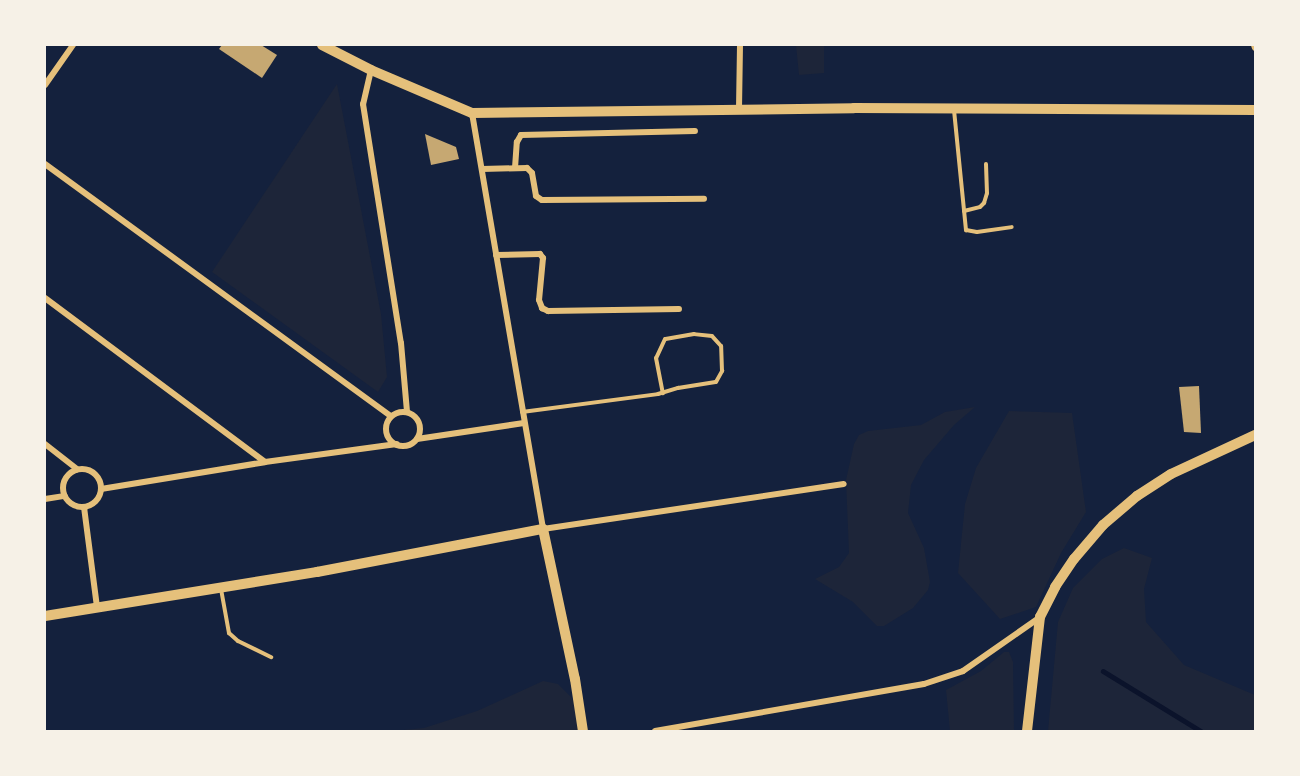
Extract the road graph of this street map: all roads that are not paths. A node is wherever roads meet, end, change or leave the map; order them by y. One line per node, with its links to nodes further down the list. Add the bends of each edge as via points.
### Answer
1 (73, 45): 5 (street)
2 (322, 45): 4 (street)
3 (740, 45): 6 (street)
4 (371, 70): 9 (street); 22 (street, via 363,104 401,343)
5 (45, 85)
6 (739, 109): 7 (street); 9 (street)
7 (954, 109): 8 (street); 16 (lane)
8 (1255, 110)
9 (472, 113): 14 (street)
10 (695, 131): 13 (street, via 521,135)
11 (45, 164): 24 (street)
12 (986, 164): 16 (lane, via 984,203)
13 (515, 168): 14 (street); 15 (street, via 527,168 532,173 536,196 542,200)
14 (482, 169): 18 (street)
15 (704, 199)
16 (964, 211): 17 (lane, via 969,233)
17 (1012, 227)
18 (496, 255): 20 (street, via 540,254 543,258 539,300 548,311); 23 (street)
19 (45, 298): 30 (street)
20 (679, 309)
21 (663, 393): 21 (lane, via 717,382 722,371 721,346 711,336 694,334 665,339 656,358); 23 (lane)
22 (407, 412): 24 (street); 27 (street, via 420,423)
23 (522, 412): 25 (street)
24 (392, 416): 29 (street, via 387,432)
25 (525, 423): 27 (street); 37 (street)
26 (1255, 435): 41 (street, via 1171,474 1137,496 1103,525 1074,559)
27 (417, 439): 29 (street, via 408,445)
28 (45, 444): 31 (street)
29 (397, 444): 30 (street)
30 (265, 462): 33 (street)
31 (77, 469): 33 (street, via 94,473); 34 (street, via 64,483)
32 (844, 484): 37 (street)
33 (101, 489): 36 (street, via 96,501)
34 (65, 496): 35 (street); 36 (street, via 73,505)
35 (45, 499)
36 (84, 507): 39 (street)
37 (543, 529): 38 (street); 43 (street)
38 (221, 588): 39 (street); 42 (lane, via 229,633)
39 (97, 607): 40 (street)
40 (45, 616)
41 (1040, 617): 44 (street, via 963,671 924,684); 45 (street)
42 (271, 657)
43 (583, 731)
44 (655, 731)
45 (1027, 731)

